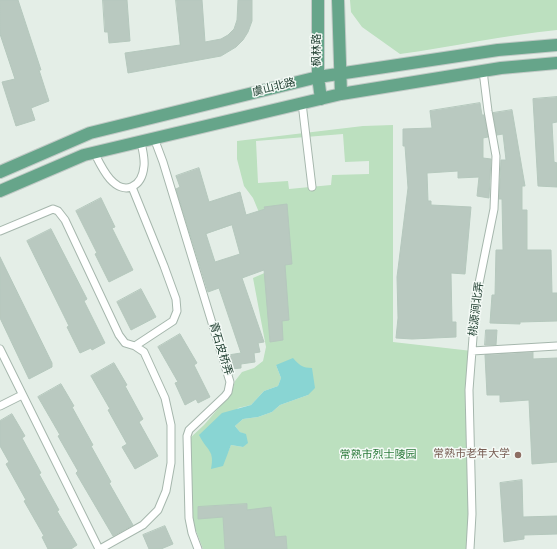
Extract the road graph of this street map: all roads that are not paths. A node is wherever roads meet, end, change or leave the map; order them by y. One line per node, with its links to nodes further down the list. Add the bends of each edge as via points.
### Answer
1 (318, 0): 7 (main road, 枫林路)
2 (338, 0): 6 (main road, 枫林路)
3 (557, 45): 6 (main road, 虞山北路, via 498,50)
4 (557, 63): 5 (main road, 虞山北路)
5 (483, 71): 8 (main road, 虞山北路); 22 (lane, 桃源涧北弄, via 496,156 494,209 476,298)
6 (340, 74): 7 (main road, 虞山北路); 8 (main road, 枫林路)
7 (318, 77): 9 (main road, 枫林路); 14 (main road, 虞山北路, via 90,133)
8 (341, 94): 9 (main road, 虞山北路)
9 (321, 99): 10 (main road, 虞山北路)
10 (302, 104): 11 (main road, 虞山北路); 16 (lane)
11 (154, 138): 12 (main road, 虞山北路); 26 (lane, 青石皮桥弄, via 230,382 225,396 189,430 186,436 189,518)
12 (142, 141): 13 (main road, 虞山北路); 15 (lane, via 142,176 137,185)
13 (94, 152): 15 (lane, via 111,180 120,186); 17 (main road, 虞山北路)
14 (0, 172)
15 (132, 187): 19 (lane, via 176,298 177,311 173,321)
16 (312, 187)
17 (0, 191)
18 (0, 231): 19 (lane, via 53,209 58,212 65,220 119,335 125,343)
19 (135, 346): 25 (lane, via 144,352 165,398 171,425 171,462 166,491 158,510 143,525)
20 (557, 346): 22 (lane)
21 (0, 349): 23 (lane)
22 (472, 351): 27 (lane, 桃源涧北弄, via 469,390 472,514)
23 (22, 395): 24 (lane); 25 (lane)
24 (0, 406)
25 (100, 549)
26 (198, 549)
27 (470, 549)

